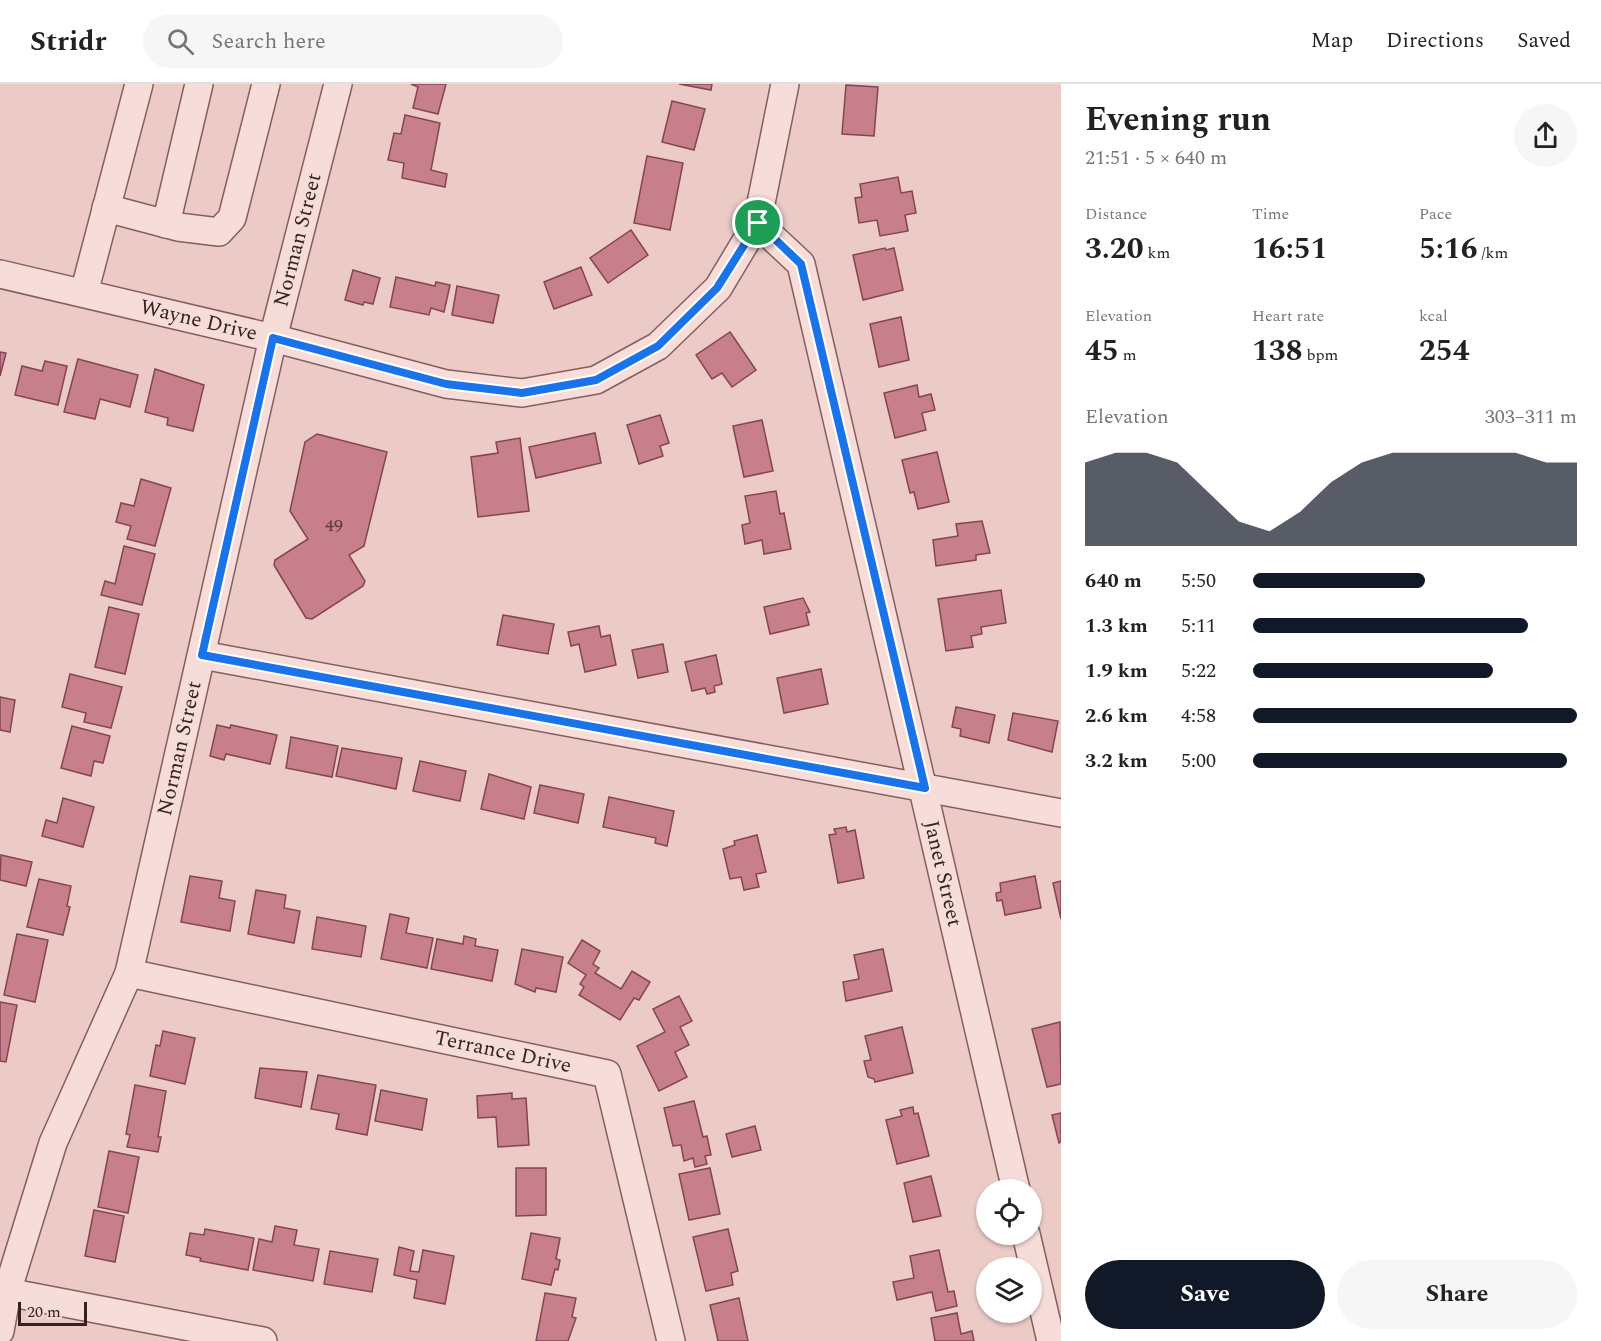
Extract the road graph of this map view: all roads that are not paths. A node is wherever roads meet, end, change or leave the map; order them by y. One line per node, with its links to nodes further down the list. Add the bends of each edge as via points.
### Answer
1 (139, 84): 6 (street)
2 (199, 84): 8 (street)
3 (266, 84): 8 (street, via 232,218 219,232)
4 (338, 84): 11 (street, Norman Street)
5 (785, 84): 7 (street, Wayne Drive)
6 (106, 208): 8 (street); 10 (street)
7 (758, 223): 11 (street, Wayne Drive, via 717,288 658,346 596,380 522,393 446,384); 13 (street, Janet Street, via 801,264)
8 (166, 224)
9 (0, 273): 10 (street, Wayne Drive)
10 (84, 294): 11 (street, Wayne Drive)
11 (273, 338): 12 (street, Norman Street)
12 (202, 655): 13 (street); 15 (street, Norman Street)
13 (925, 788): 14 (street); 16 (street, Janet Street)
14 (1061, 813)
15 (129, 973): 18 (street, Norman Street, via 53,1143); 21 (street, Terrance Drive, via 607,1074)
16 (1014, 1179)
17 (1029, 1245): 22 (street)
18 (8, 1292): 19 (street, Norman Street); 20 (street)
19 (0, 1331)
20 (263, 1341)
21 (671, 1341)
22 (1051, 1341)

